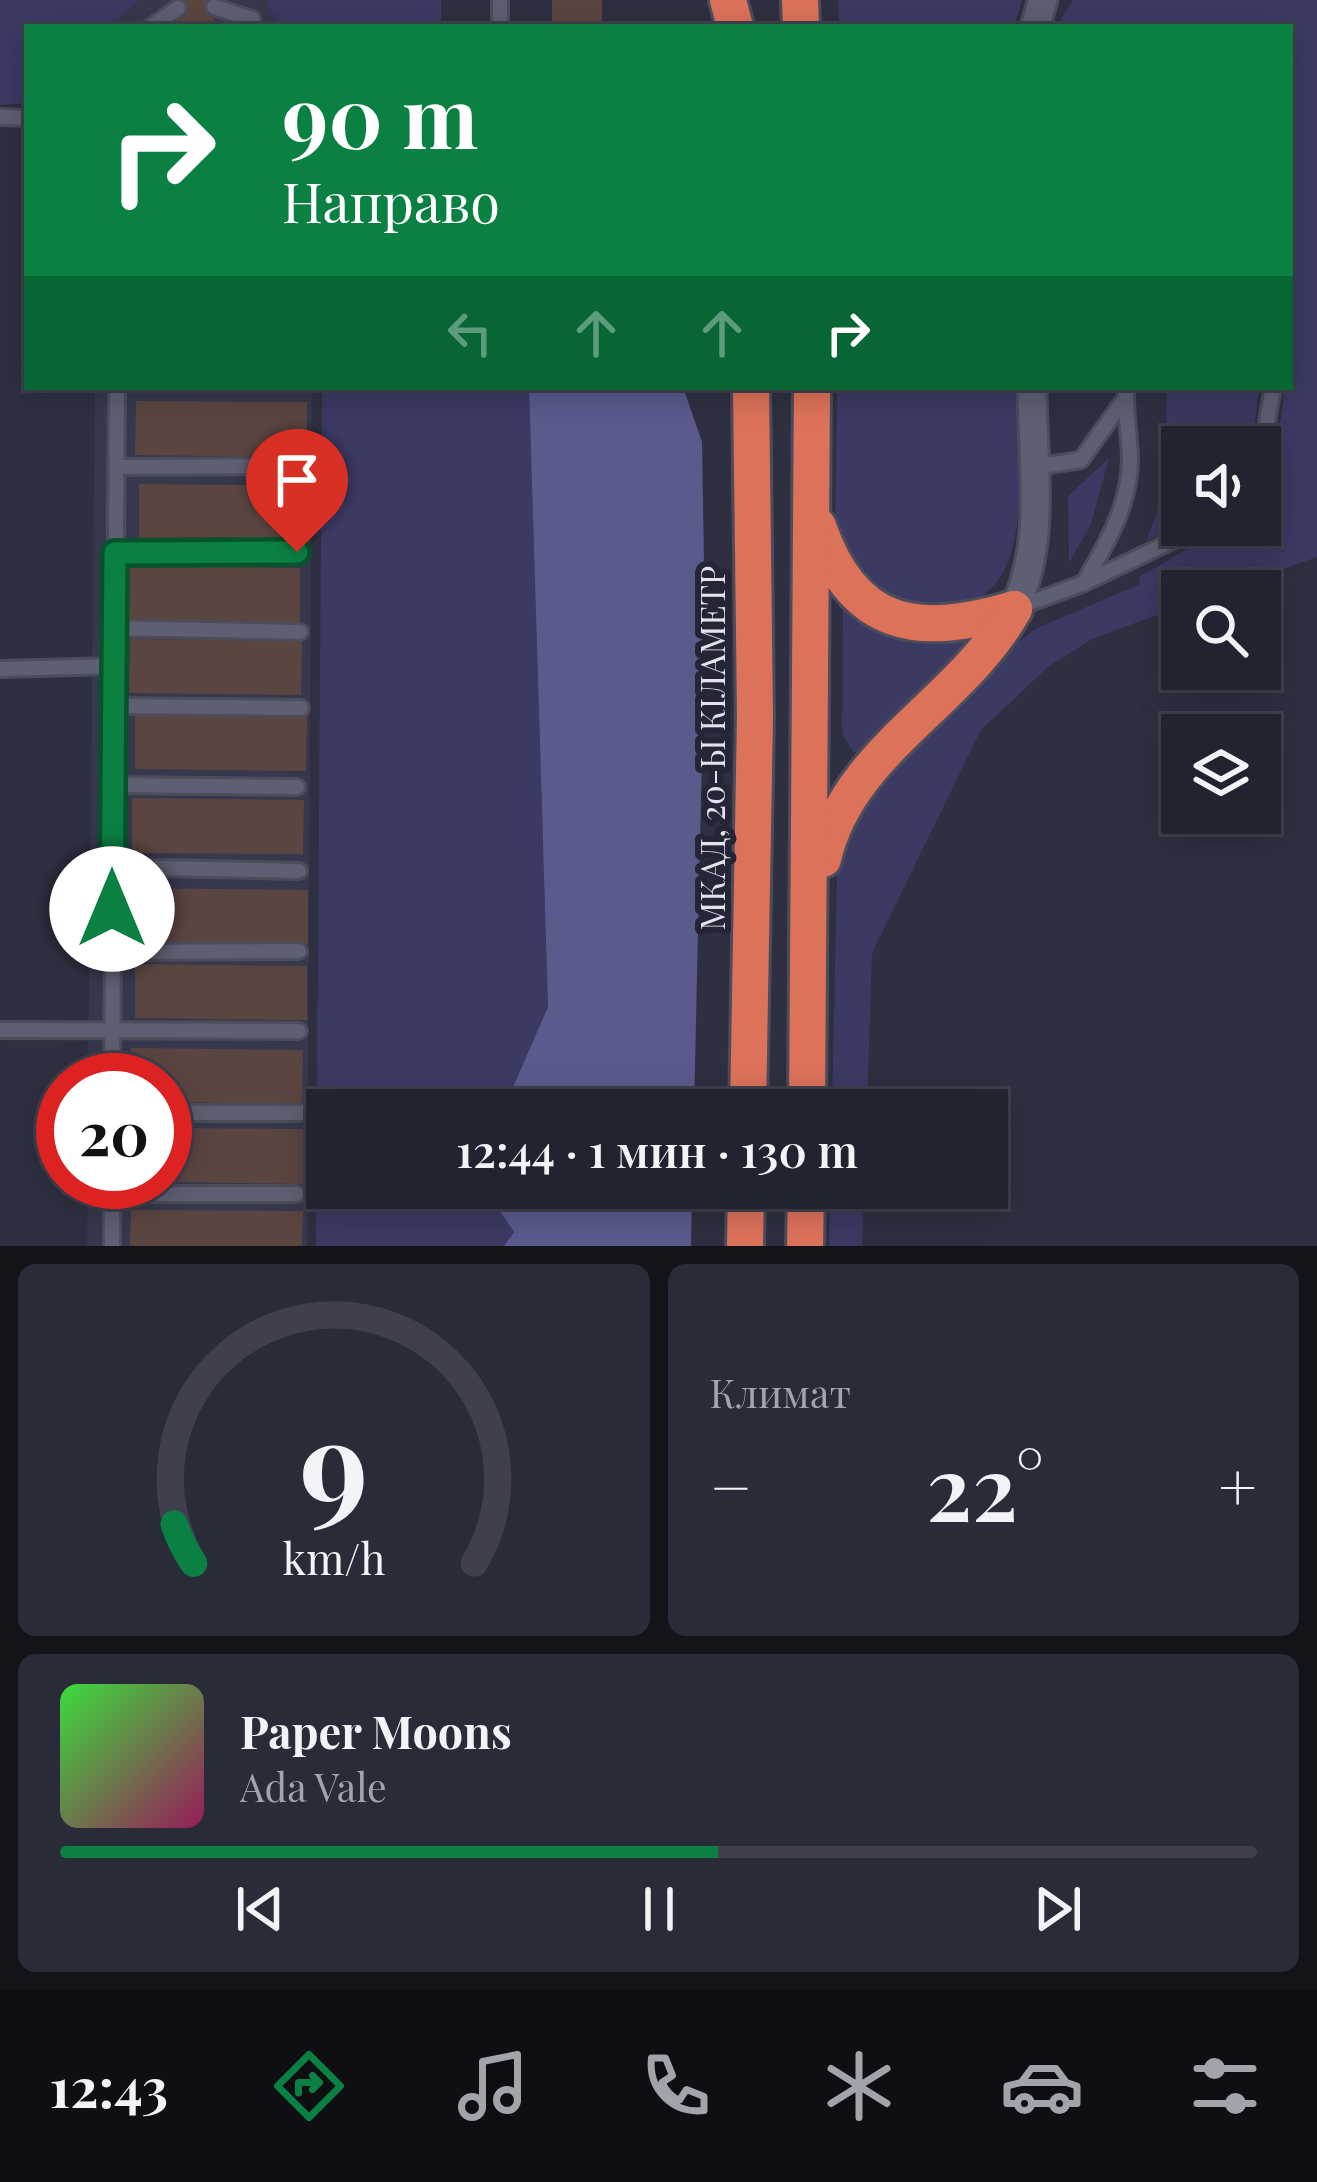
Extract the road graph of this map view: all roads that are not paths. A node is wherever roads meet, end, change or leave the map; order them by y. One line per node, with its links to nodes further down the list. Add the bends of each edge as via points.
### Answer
1 (214, 7): 4 (lane)
2 (178, 8): 3 (lane)
3 (155, 24)
4 (252, 24)
5 (118, 390): 15 (lane)
6 (751, 390): 39 (highway, МКАД, 20-Ы КІЛАМЕТР)
7 (812, 390): 16 (highway)
8 (1032, 390): 13 (street)
9 (1125, 390): 13 (lane, via 1081,460 1048,465)
10 (1126, 390): 20 (lane, via 1124,504)
11 (1272, 390): 12 (lane)
12 (1266, 426)
13 (1032, 453): 21 (street, via 1033,536)
14 (300, 466): 15 (lane)
15 (116, 467): 19 (lane)
16 (809, 499): 21 (highway, via 841,581 892,616 940,628); 32 (highway)
17 (1162, 546): 20 (lane)
18 (297, 552): 19 (lane)
19 (115, 553): 22 (lane)
20 (1084, 583): 21 (lane)
21 (1014, 609): 32 (highway, via 994,645 861,776 832,817)
22 (114, 628): 23 (lane); 24 (lane)
23 (300, 632)
24 (113, 666): 25 (lane); 26 (lane)
25 (0, 669)
26 (113, 706): 27 (lane); 28 (lane)
27 (301, 708)
28 (113, 785): 29 (lane); 30 (lane)
29 (297, 787)
30 (113, 867): 31 (lane); 34 (lane)
31 (299, 871)
32 (810, 916): 40 (highway)
33 (299, 951): 34 (lane)
34 (112, 952): 35 (lane)
35 (112, 1028): 36 (lane); 37 (lane); 38 (lane)
36 (0, 1030)
37 (299, 1031)
38 (112, 1053)
39 (748, 1089)
40 (807, 1089)
41 (301, 1112): 42 (lane)
42 (192, 1113)
43 (192, 1191): 44 (lane)
44 (296, 1194)
45 (112, 1209): 48 (lane)
46 (746, 1209): 49 (highway)
47 (806, 1209): 50 (highway)
48 (112, 1246)
49 (745, 1246)
50 (805, 1246)

